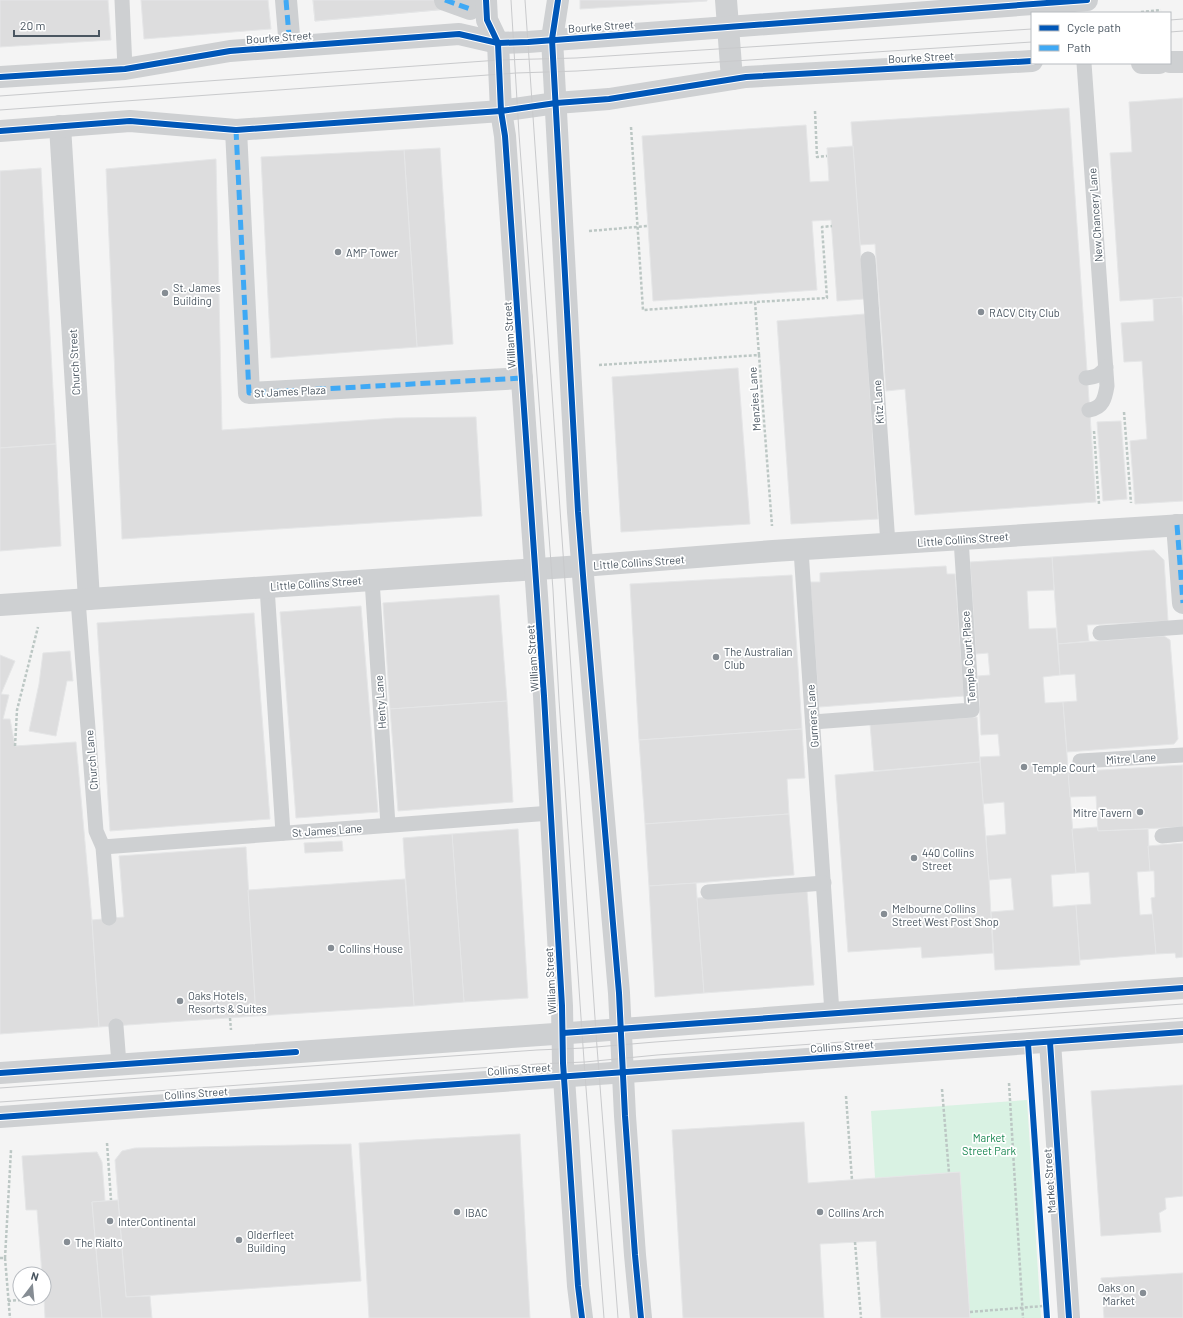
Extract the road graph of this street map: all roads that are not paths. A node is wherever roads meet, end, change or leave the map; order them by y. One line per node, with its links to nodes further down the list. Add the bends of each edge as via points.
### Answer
1 (122, 0): 17 (lane)
2 (286, 0): 10 (street)
3 (445, 0): 8 (street)
4 (558, 0): 11 (street)
5 (726, 0): 9 (street)
6 (1083, 0): 7 (street, Bourke Street); 9 (street, Bourke Street)
7 (1087, 0)
8 (478, 5): 12 (street, William Street)
9 (728, 26): 11 (street, Bourke Street); 19 (street)
10 (289, 36)
11 (552, 39): 12 (street, Bourke Street); 20 (street)
12 (498, 43): 17 (street, Bourke Street, via 459,34 230,51); 21 (street, William Street)
13 (1031, 61): 19 (street, Bourke Street)
14 (1171, 62): 15 (street)
15 (1183, 62)
16 (1084, 64): 26 (lane, New Chancery Lane)
17 (125, 69): 18 (street, Bourke Street)
18 (0, 77)
19 (732, 79): 20 (street, Bourke Street, via 609,99)
20 (556, 103): 21 (street, Bourke Street); 34 (street)
21 (501, 111): 23 (street, Bourke Street); 27 (street, William Street, via 505,136)
22 (60, 126): 23 (street, Bourke Street, via 130,121); 24 (street, Bourke Street); 38 (street, Church Street)
23 (236, 130): 27 (street, St James Plaza, via 249,393)
24 (0, 131)
25 (868, 259): 32 (lane, Kitz Lane)
26 (1106, 367): 28 (lane, via 1097,376); 29 (lane, New Chancery Lane, via 1107,386 1104,402)
27 (522, 378): 35 (street, William Street)
28 (1086, 378)
29 (1089, 410)
30 (1180, 525): 31 (street, Little Collins Street); 39 (street)
31 (961, 540): 32 (street, Little Collins Street); 43 (lane, Temple Court Place, via 972,710)
32 (888, 544): 33 (street, Little Collins Street)
33 (801, 550): 34 (street, Little Collins Street); 43 (lane, Gurners Lane)
34 (582, 566): 35 (street, Little Collins Street); 58 (street)
35 (536, 569): 36 (street, Little Collins Street); 46 (street, William Street)
36 (372, 580): 37 (street, Little Collins Street); 47 (lane, Henty Lane)
37 (267, 587): 38 (street, Little Collins Street); 48 (lane)
38 (83, 599): 40 (street, Little Collins Street); 51 (lane, Church Lane, via 96,831)
39 (1183, 603)
40 (0, 605)
41 (1183, 627): 42 (lane)
42 (1100, 633)
43 (812, 722): 52 (lane, Gurners Lane)
44 (1183, 754): 45 (lane, Mitre Lane)
45 (1080, 761)
46 (551, 813): 47 (lane, St James Lane); 60 (street, William Street)
47 (388, 825): 48 (lane, St James Lane)
48 (283, 833): 51 (lane, St James Lane)
49 (1183, 834): 50 (lane)
50 (1162, 836)
51 (103, 847): 54 (lane, Church Lane)
52 (824, 883): 53 (lane); 56 (lane, Gurners Lane)
53 (708, 892)
54 (109, 918)
55 (1183, 988): 56 (street)
56 (832, 1013): 58 (street)
57 (116, 1026): 62 (lane)
58 (622, 1029): 60 (street); 63 (street)
59 (1183, 1032): 61 (street, Collins Street)
60 (563, 1033): 62 (street); 65 (street, William Street)
61 (1050, 1042): 63 (street, Collins Street); 69 (street, Market Street)
62 (119, 1064): 64 (street)
63 (622, 1072): 65 (street, Collins Street); 68 (street)
64 (0, 1073)
65 (564, 1076): 66 (street, Collins Street); 67 (street, William Street)
66 (0, 1117)
67 (582, 1318)
68 (641, 1318)
69 (1068, 1318)

